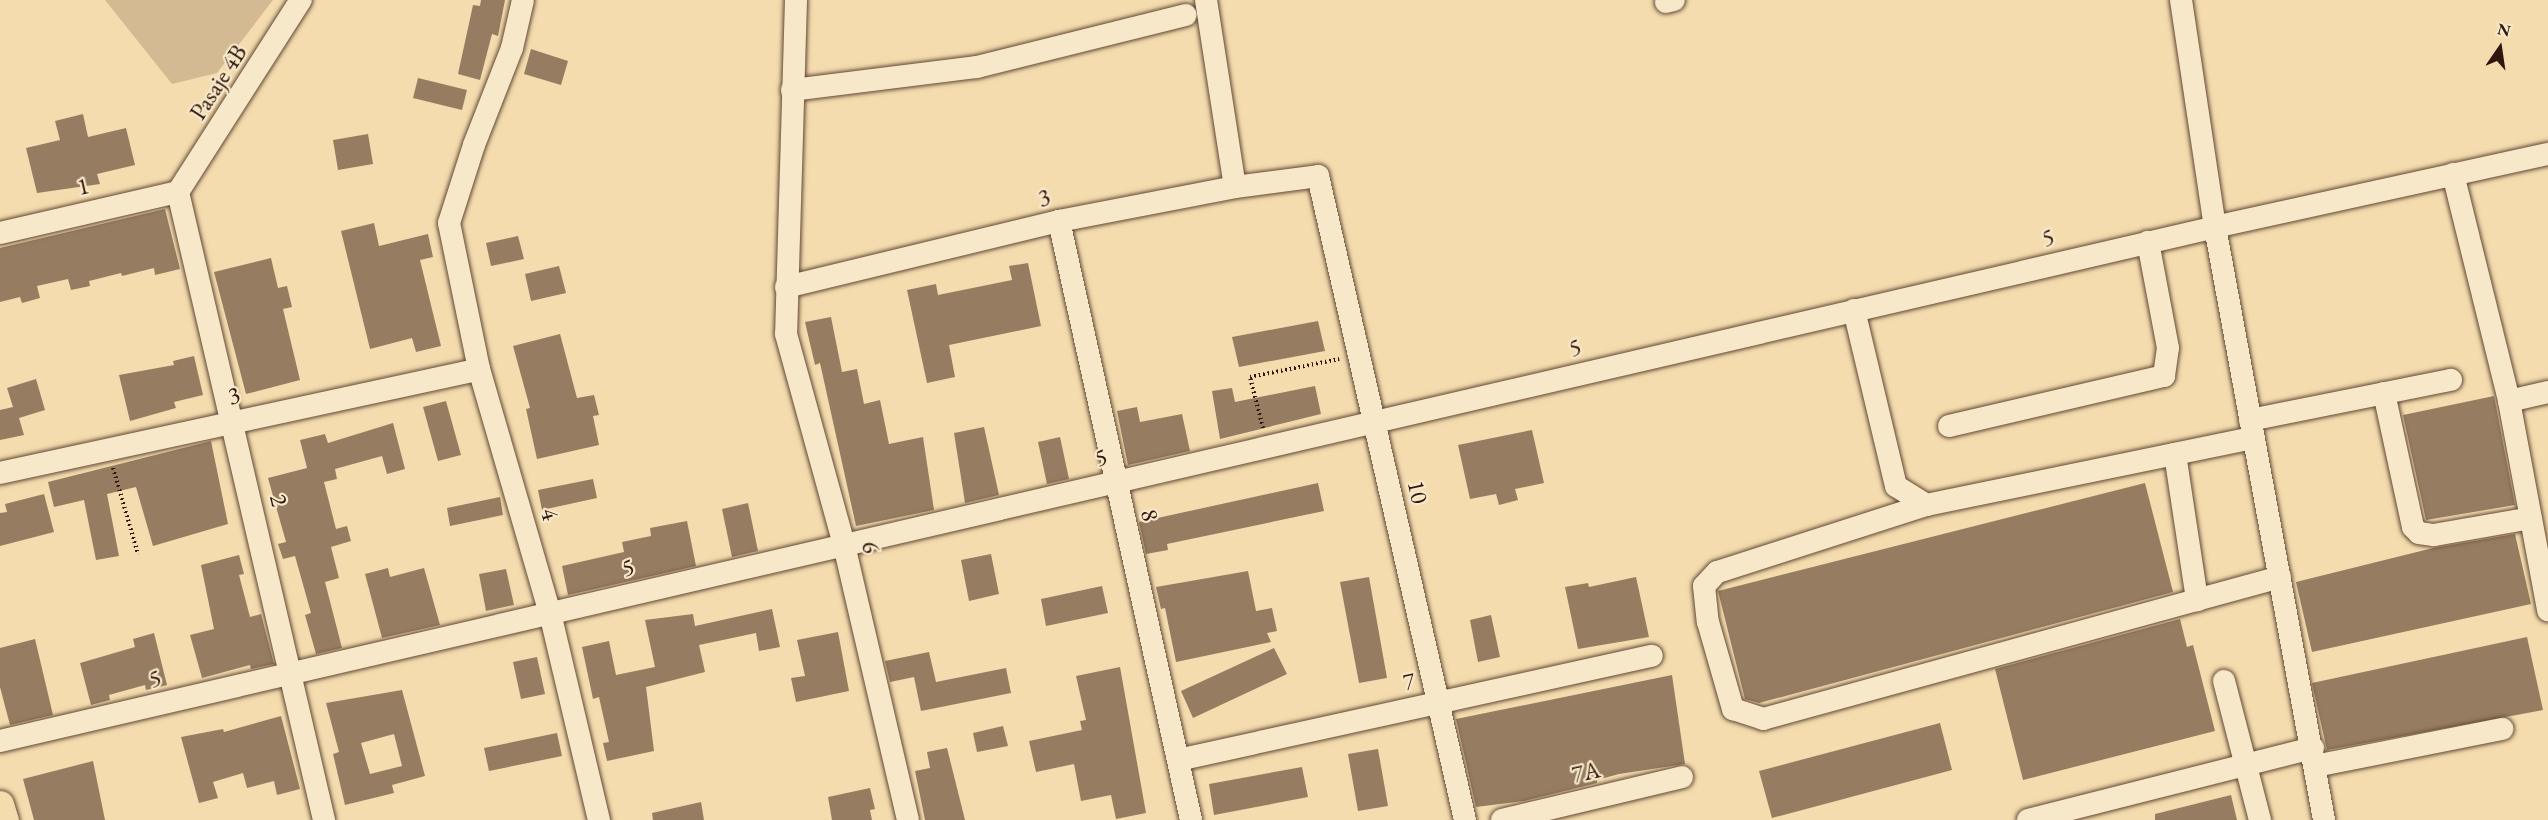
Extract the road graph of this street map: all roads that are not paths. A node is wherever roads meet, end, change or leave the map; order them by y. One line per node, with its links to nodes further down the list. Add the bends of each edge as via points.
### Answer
1 (301, 0): 11 (street, Pasaje 4B)
2 (523, 0): 18 (street, 4, via 512,48 474,145 450,224)
3 (795, 0): 6 (street, 6)
4 (2181, 0): 13 (street)
5 (1195, 7): 6 (street, via 977,67); 10 (street)
6 (792, 90): 16 (street, 6)
7 (2548, 154): 8 (street, 5)
8 (2453, 174): 13 (street, 5); 22 (street)
9 (1318, 176): 10 (street, 3); 23 (street, 10)
10 (1235, 187): 12 (street, 3)
11 (178, 192): 14 (street, 1); 24 (street, 2)
12 (1059, 221): 16 (street, 3); 29 (street, 8)
13 (2215, 227): 15 (street, 5); 26 (street)
14 (0, 233)
15 (2148, 242): 17 (street, 5); 25 (street, via 2168,348 2164,375)
16 (786, 287): 32 (street, 6, via 786,334)
17 (1854, 310): 23 (street, 5); 30 (street, via 1896,486)
18 (479, 369): 24 (street, 3); 36 (street, 4)
19 (2451, 380): 21 (street)
20 (2548, 392): 22 (street)
21 (2384, 393): 26 (street); 31 (street, via 2413,527 2419,533 2434,535)
22 (2509, 401): 31 (street)
23 (1374, 422): 29 (street, 5); 40 (street, 10)
24 (233, 423): 28 (street, 3); 38 (street, 2)
25 (1949, 426)
26 (2252, 429): 27 (street); 33 (street)
27 (2175, 454): 30 (street); 34 (street)
28 (0, 473)
29 (1115, 482): 32 (street, 5); 44 (street, 8)
30 (1926, 505): 34 (street, via 1717,572 1704,586 1708,622 1733,710 1763,719)
31 (2531, 519): 35 (street)
32 (844, 545): 36 (street, 5); 51 (street, 6)
33 (2280, 577): 34 (street); 43 (street)
34 (2197, 600)
35 (2548, 610)
36 (550, 613): 38 (street, 5); 50 (street, 4)
37 (1652, 656): 40 (street, 7)
38 (291, 675): 42 (street, 5); 49 (street, 2)
39 (2224, 681): 45 (street)
40 (1439, 702): 44 (street, 7); 53 (street, 10)
41 (2502, 729): 43 (street)
42 (0, 741)
43 (2314, 757): 45 (street); 57 (street)
44 (1178, 760): 52 (street, 8)
45 (2247, 765): 55 (street); 56 (street)
46 (1682, 777): 54 (street, 7A)
47 (0, 804): 48 (main road)
48 (5, 820)
49 (324, 820)
50 (599, 820)
51 (908, 820)
52 (1191, 820)
53 (1465, 820)
54 (1502, 820)
55 (2028, 820)
56 (2260, 820)
57 (2324, 820)

